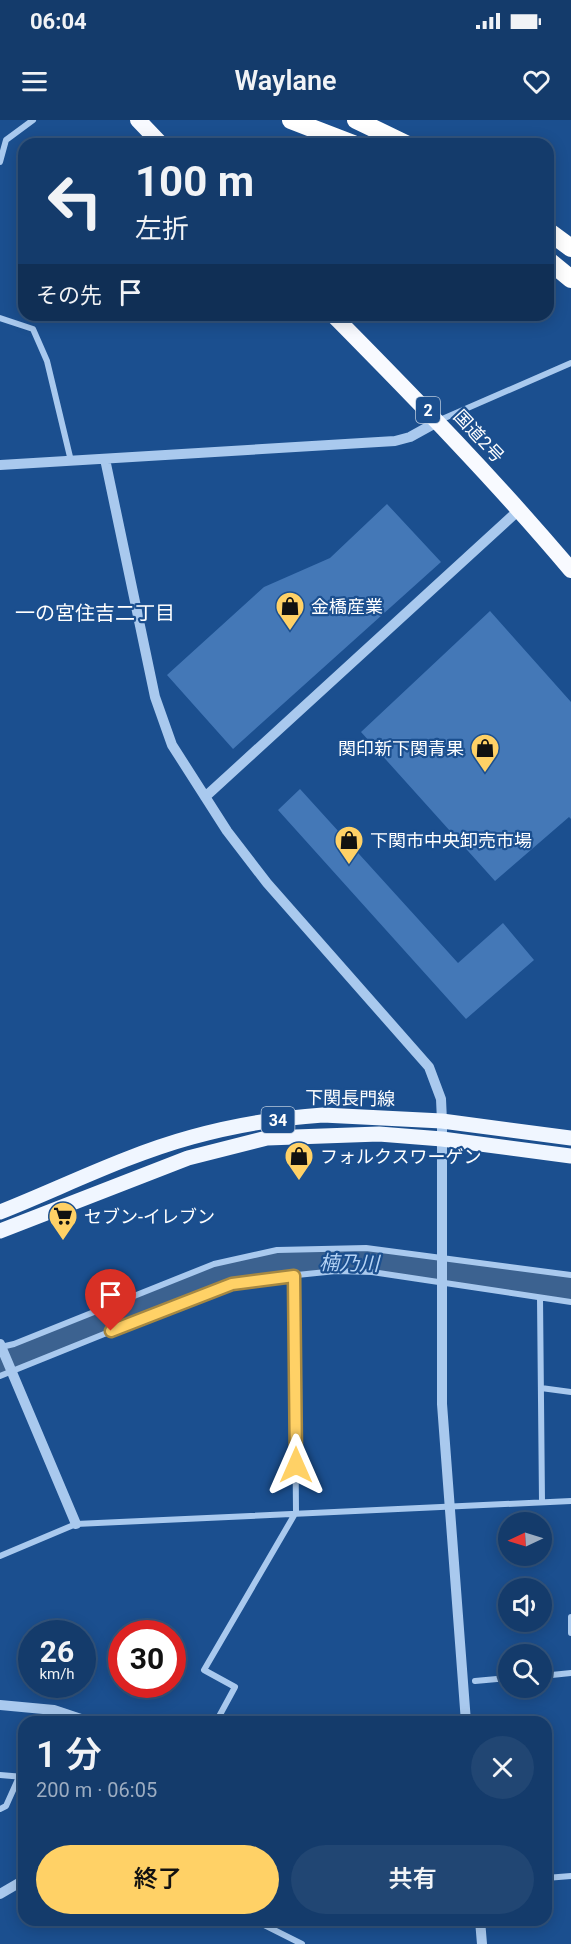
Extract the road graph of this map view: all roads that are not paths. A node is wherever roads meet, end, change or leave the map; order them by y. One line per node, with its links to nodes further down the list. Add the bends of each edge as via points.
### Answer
1 (33, 120): 8 (street, via 6,140)
2 (138, 120): 5 (highway)
3 (291, 120): 6 (highway)
4 (356, 120): 7 (highway)
5 (155, 138)
6 (338, 138)
7 (394, 138)
8 (0, 162)
9 (554, 235): 10 (highway)
10 (571, 248)
11 (554, 265): 12 (highway)
12 (571, 279)
13 (0, 318): 18 (street, via 33,330 47,361)
14 (339, 321): 16 (highway, 国道2号 / 2)
15 (571, 363): 16 (street)
16 (439, 421): 17 (street, via 395,441); 20 (highway, 国道2号 / 2)
17 (105, 459): 18 (street); 23 (street, via 155,697 172,745)
18 (71, 461): 19 (street)
19 (0, 465)
20 (520, 509): 21 (highway, 国道2号 / 2); 22 (highway, 国道2号 / 2); 23 (street)
21 (571, 559)
22 (571, 570)
23 (205, 797): 24 (street, via 267,883 429,1067 441,1099)
24 (442, 1121): 25 (main road, 下関長門線 / 34); 26 (street); 28 (main road, 下関長門線 / 34, via 323,1115 227,1128 135,1157)
25 (571, 1138)
26 (442, 1139): 27 (main road, 下関長門線 / 34); 29 (main road, 下関長門線 / 34, via 349,1133 267,1138 228,1146); 30 (street)
27 (571, 1156)
28 (0, 1212)
29 (0, 1230)
30 (442, 1259): 31 (street); 33 (street); 36 (street, via 366,1248 277,1250 214,1264)
31 (571, 1275)
32 (294, 1276): 33 (street, via 372,1272); 37 (street, via 232,1284); 43 (street)
33 (441, 1282): 34 (street); 42 (street, via 442,1404)
34 (540, 1298): 35 (street); 38 (street)
35 (571, 1302)
36 (1, 1347): 37 (street)
37 (6, 1372): 44 (street)
38 (541, 1388): 39 (street); 41 (street)
39 (571, 1392)
40 (571, 1501): 41 (street)
41 (543, 1502): 42 (street)
42 (449, 1506): 43 (street); 55 (street)
43 (296, 1512): 44 (street); 54 (street, via 204,1670 235,1687)
44 (76, 1524): 45 (street)
45 (0, 1557)
46 (571, 1617): 47 (street)
47 (571, 1633)
48 (571, 1673): 49 (street)
49 (552, 1675)
50 (498, 1679): 51 (street)
51 (475, 1681)
52 (0, 1705): 53 (street, via 54,1710)
53 (72, 1716)
54 (219, 1716)
55 (466, 1716)
56 (0, 1775): 57 (street)
57 (18, 1777)
58 (18, 1784): 59 (street, via 6,1806)
59 (0, 1809)
60 (571, 1876): 61 (street)
61 (552, 1878)
62 (18, 1884): 63 (street)
63 (0, 1894)
64 (266, 1926): 66 (street)
65 (480, 1926): 67 (street)
66 (302, 1944)
67 (482, 1944)

